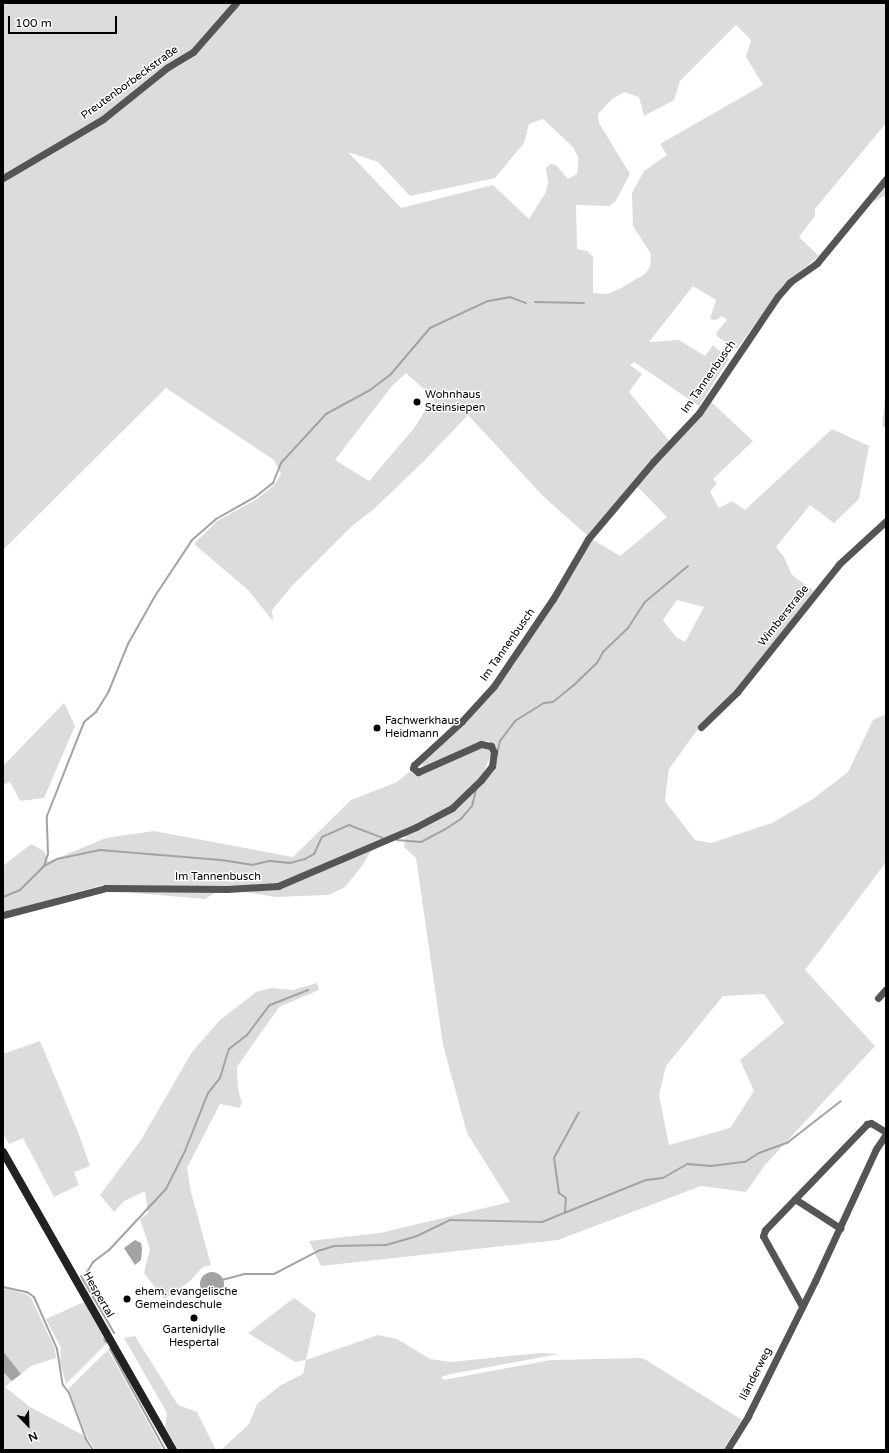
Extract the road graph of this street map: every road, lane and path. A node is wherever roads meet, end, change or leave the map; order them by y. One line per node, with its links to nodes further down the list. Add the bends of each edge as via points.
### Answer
1 (236, 3): 2 (street, Preutenborbeckstraße, via 193,52 168,67 103,119)
2 (3, 178)
3 (886, 179): 6 (street, Im Tannenbusch, via 818,263 790,282 778,296 699,413 653,462 588,539 553,599 494,686 462,721 414,765 412,768 418,772 480,744 491,746 494,752 492,766 452,808 416,827 278,886 227,889 106,888)
4 (886, 521): 5 (street, Wimberstraße, via 839,564 737,692)
5 (701, 727)
6 (3, 915)
7 (886, 989): 8 (street)
8 (878, 998)
9 (886, 1133): 11 (street, Iländerweg, via 867,1124); 12 (street, Iländerweg, via 876,1149)
10 (3, 1152): 14 (main road, Hespertal)
11 (795, 1198): 12 (street); 13 (street, Iländerweg, via 784,1213 765,1230 764,1236)
12 (840, 1228): 13 (street, Iländerweg)
13 (802, 1306): 15 (street, Iländerweg, via 748,1416)
14 (173, 1450)
15 (727, 1450)

